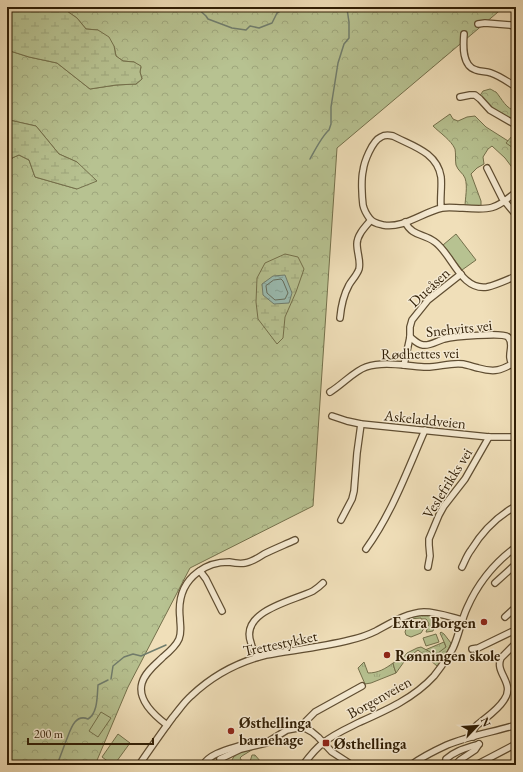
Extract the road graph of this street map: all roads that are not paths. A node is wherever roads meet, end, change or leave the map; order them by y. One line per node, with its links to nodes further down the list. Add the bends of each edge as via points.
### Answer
1 (478, 24): 2 (street, via 510,24)
2 (516, 29)
3 (464, 34): 4 (street, via 463,45 471,68 496,74)
4 (516, 87)
5 (460, 97): 6 (street, via 477,97 490,110)
6 (516, 125)
7 (487, 168): 9 (street)
8 (516, 192): 9 (street)
9 (505, 202): 10 (street, via 482,210); 11 (street)
10 (441, 208): 12 (street, via 441,175 435,161 427,153 388,135 377,140 365,161 362,173 364,206); 13 (street)
11 (516, 215)
12 (371, 220): 13 (street, via 391,226); 16 (street, via 358,238 359,268 344,295)
13 (405, 222): 14 (street, Dueåsen, via 414,233 430,238 440,246)
14 (461, 274): 15 (street, Dueåsen, via 471,284 480,287); 17 (street, Dueåsen, via 428,300 412,320)
15 (516, 276)
16 (340, 318)
17 (410, 337): 18 (street, Snehvits vei, via 423,345 454,337 504,335 510,341 510,359); 19 (street, Dueåsen)
18 (514, 363): 19 (street, Rødhettes vei, via 497,370 464,364 425,368)
19 (404, 365): 20 (street, Rødhettes vei, via 390,364 365,368)
20 (330, 392)
21 (332, 416): 22 (street, Askeladdveien)
22 (361, 424): 23 (street, Askeladdveien); 27 (street, via 353,495)
23 (425, 430): 24 (street, Askeladdveien); 30 (street, via 387,515)
24 (489, 437): 25 (street, Askeladdveien); 32 (street, Veslefrikks vei, via 465,479 439,515 429,539)
25 (516, 437)
26 (516, 506): 33 (street, via 495,520 470,550)
27 (341, 520)
28 (294, 540): 34 (street, via 244,563 222,562)
29 (516, 548): 40 (street, Borgenveien, via 499,560 481,582)
30 (366, 549)
31 (516, 564): 36 (street)
32 (428, 567)
33 (462, 567)
34 (200, 571): 38 (street); 48 (street, via 184,588 179,601 180,638 150,670 142,683 142,694 148,706)
35 (323, 583): 46 (street, via 312,591 264,611 255,620 249,637)
36 (495, 583)
37 (516, 607): 39 (street)
38 (222, 611)
39 (505, 617)
40 (462, 620): 46 (street, Trettestykket, via 435,613 415,613 350,640); 52 (street, Borgenveien, via 446,660 420,689 405,700)
41 (516, 631): 43 (street, via 478,648)
42 (516, 643): 45 (street)
43 (472, 648)
44 (516, 648): 45 (street)
45 (504, 655): 51 (street, via 499,666 508,687 507,694 501,704 476,726)
46 (258, 657): 48 (street, Trettestykket, via 220,673 206,683 190,697)
47 (362, 686): 50 (street, via 322,708 308,718)
48 (167, 725): 57 (street, Trettestykket)
49 (516, 725): 51 (street)
50 (303, 727): 52 (street); 53 (street, via 287,730)
51 (473, 737): 61 (street, via 432,752)
52 (324, 742): 59 (street, Borgenveien); 60 (street, via 332,752)
53 (266, 743): 55 (street, via 241,749); 58 (street, via 246,744 213,756)
54 (516, 744): 63 (street)
55 (220, 759)
56 (445, 764): 62 (street, via 446,759 460,750 479,744)
57 (139, 765)
58 (203, 765)
59 (303, 765)
60 (352, 765)
61 (411, 765)
62 (455, 765)
63 (476, 765)

